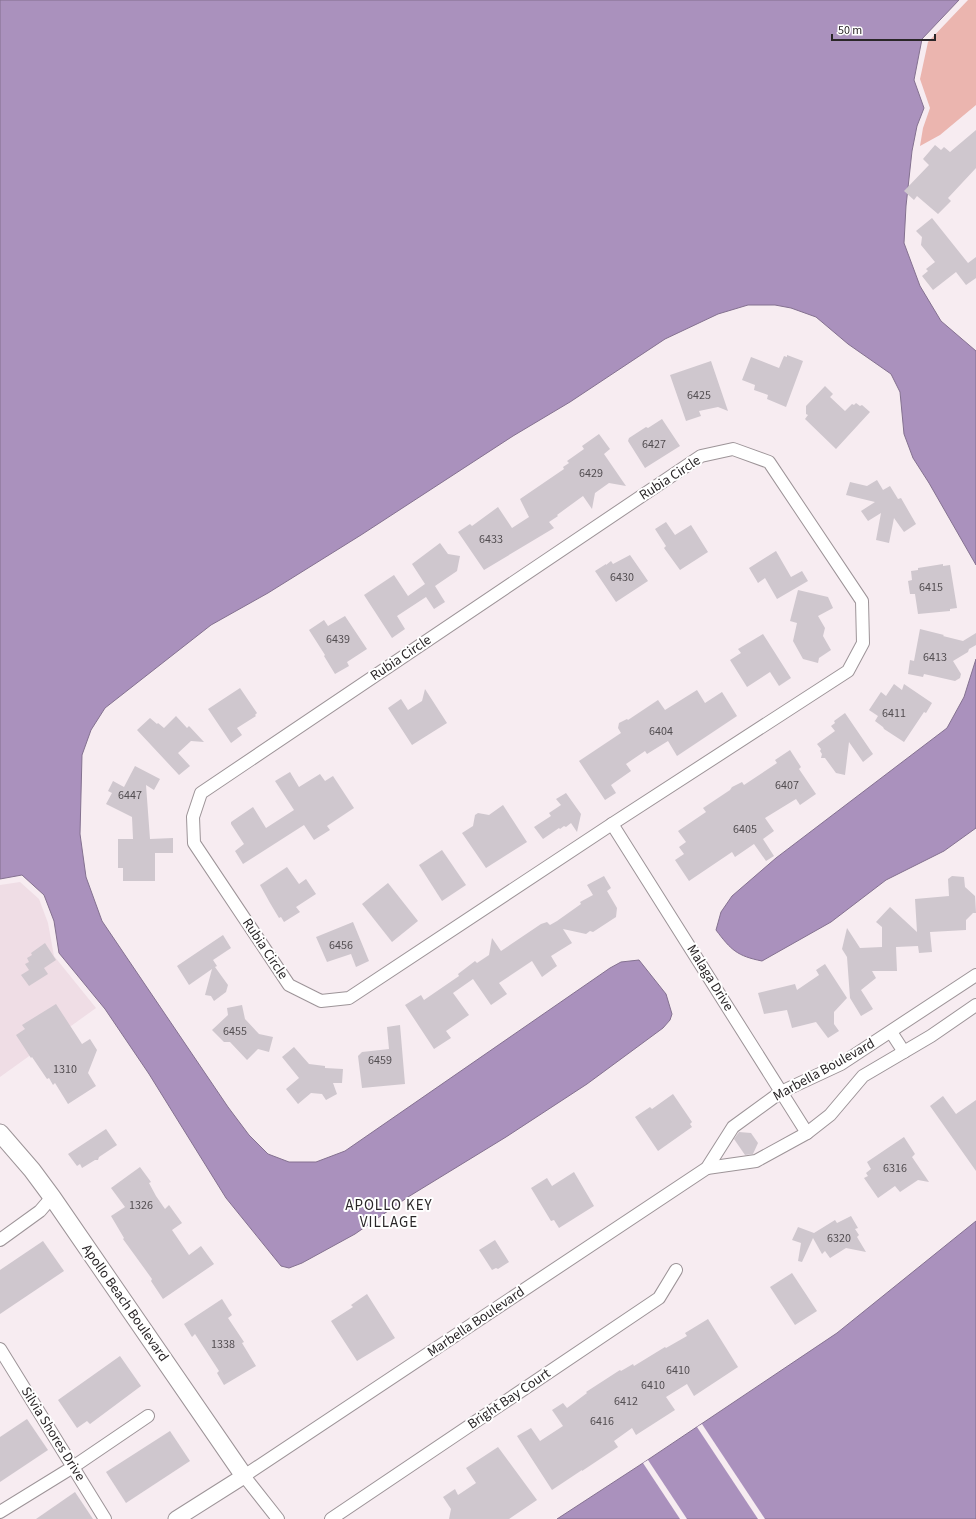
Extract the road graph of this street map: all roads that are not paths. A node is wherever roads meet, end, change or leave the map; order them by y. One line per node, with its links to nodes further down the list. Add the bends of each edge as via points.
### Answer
1 (612, 824): 1 (street, Rubia Circle, via 848,671 864,643 862,601 769,462 733,449 701,456 201,793 193,817 194,843 289,985 321,1001 349,998); 6 (street, Malaga Drive)
2 (976, 975): 4 (street, Marbella Boulevard)
3 (976, 1005): 5 (street, Marbella Boulevard)
4 (891, 1032): 5 (street); 6 (street, Marbella Boulevard, via 841,1064)
5 (904, 1052): 8 (street, Marbella Boulevard, via 862,1076 830,1115)
6 (781, 1092): 8 (street, Malaga Drive); 9 (street, Marbella Boulevard, via 733,1127)
7 (0, 1133): 10 (main road, Apollo Beach Boulevard)
8 (807, 1133): 9 (street, Marbella Boulevard, via 756,1161)
9 (707, 1168): 16 (street, Marbella Boulevard)
10 (52, 1197): 11 (street, via 40,1211); 16 (main road, Apollo Beach Boulevard)
11 (0, 1240)
12 (676, 1270): 21 (street, Bright Bay Court, via 659,1298)
13 (0, 1350): 15 (street, Silvia Shores Drive)
14 (148, 1416): 15 (street)
15 (73, 1467): 17 (street); 18 (street, Silvia Shores Drive)
16 (244, 1476): 19 (street); 20 (street)
17 (0, 1512)
18 (105, 1519)
19 (176, 1519)
20 (278, 1519)
21 (331, 1519)

